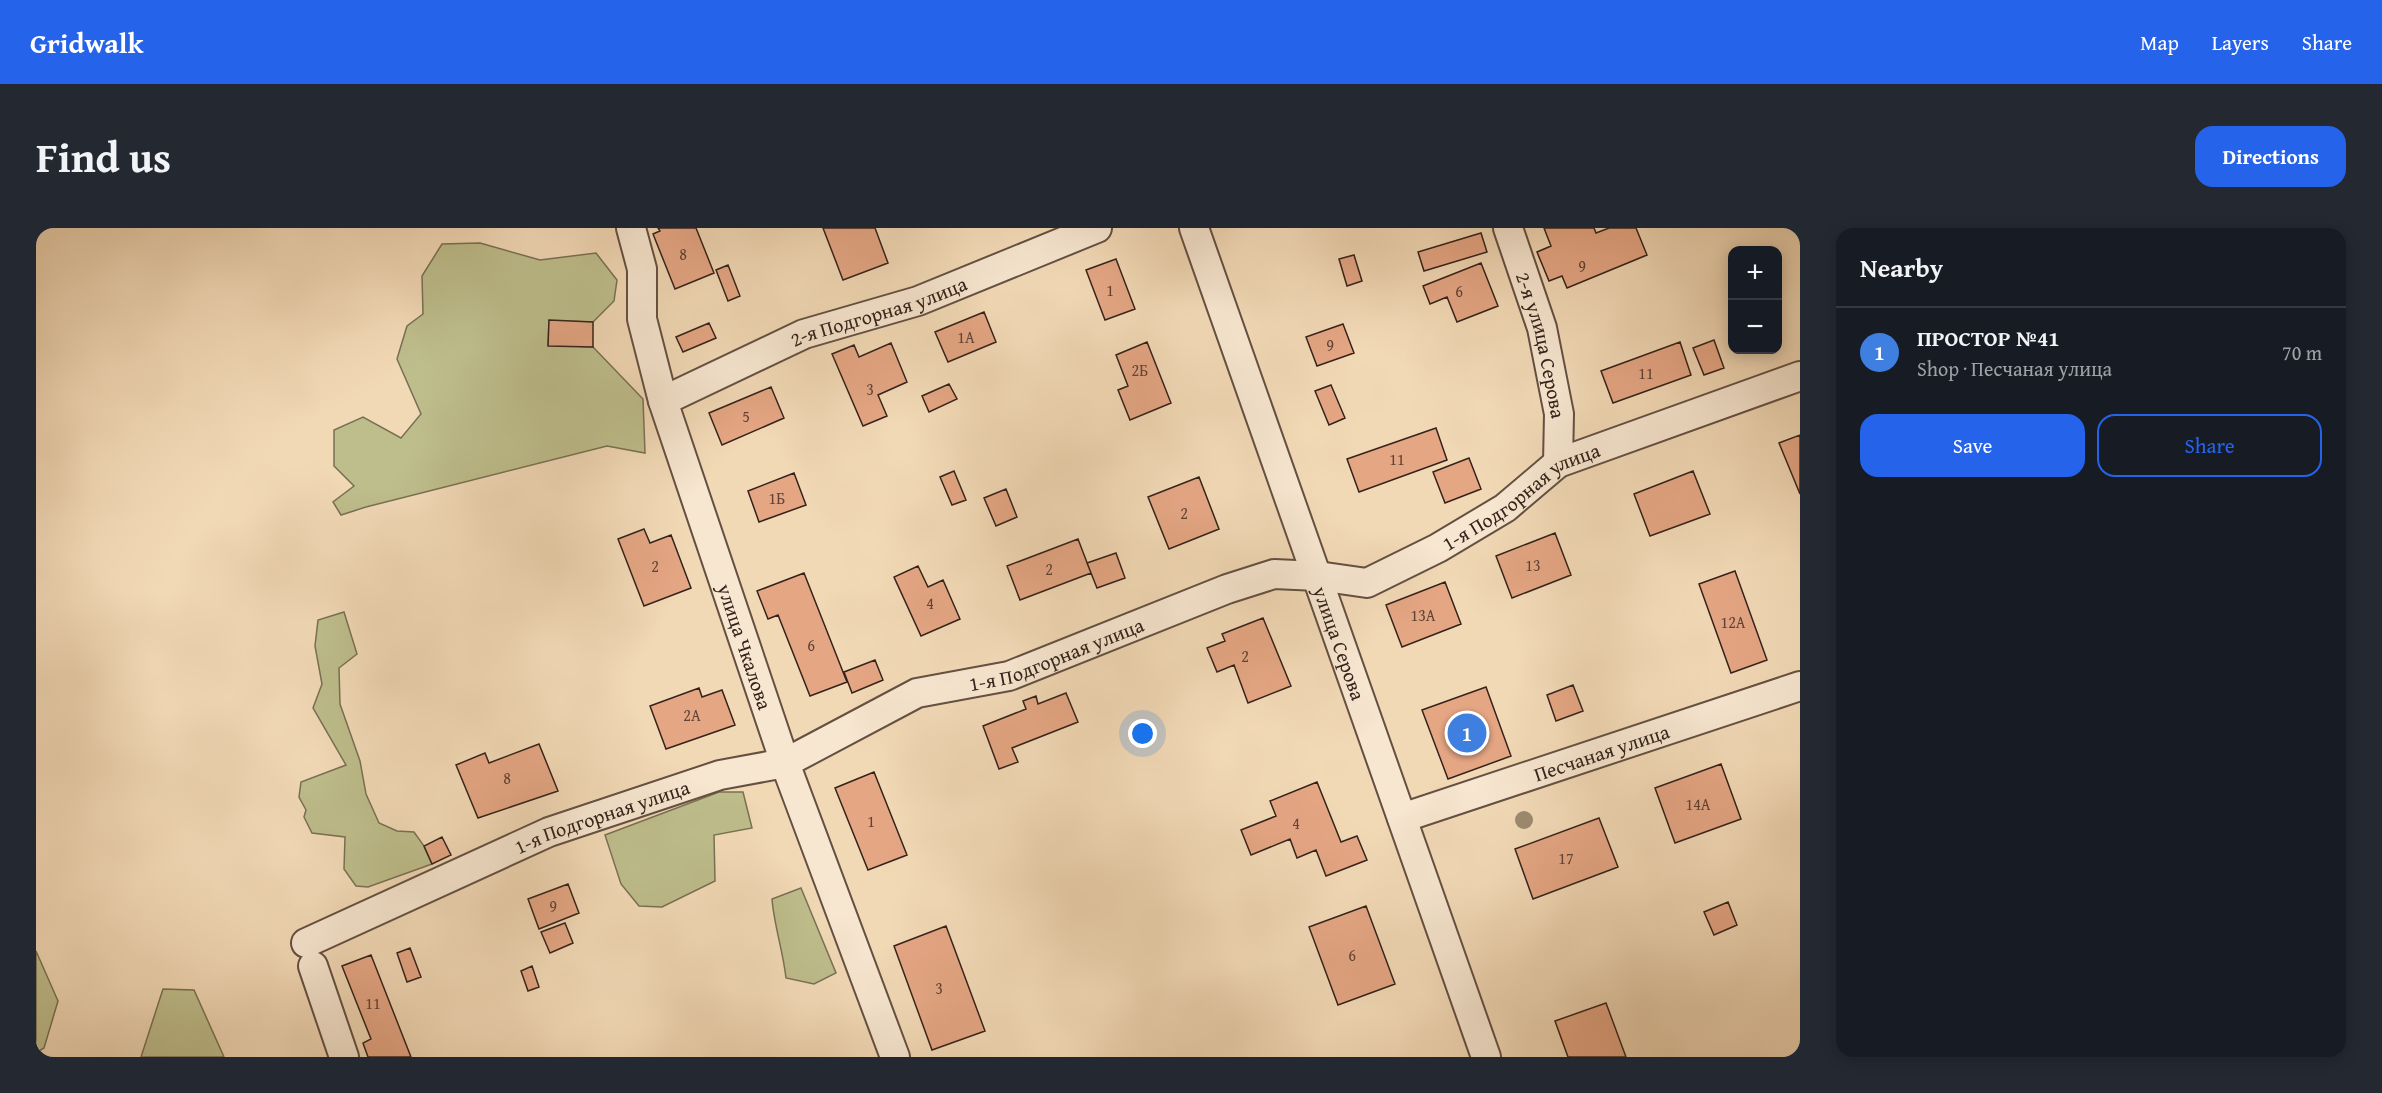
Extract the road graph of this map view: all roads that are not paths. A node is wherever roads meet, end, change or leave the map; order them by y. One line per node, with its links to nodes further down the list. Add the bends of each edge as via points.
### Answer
1 (631, 228): 6 (street, улица Чкалова, via 642,269 642,319)
2 (1097, 228): 6 (street, 2-я Подгорная улица, via 918,301 804,334)
3 (1194, 228): 8 (street, улица Серова)
4 (1508, 228): 7 (street, 2-я улица Серова, via 1542,328 1558,414)
5 (1800, 376): 7 (street, 1-я Подгорная улица)
6 (663, 401): 10 (street, улица Чкалова)
7 (1558, 463): 8 (street, 1-я Подгорная улица, via 1505,508 1438,548 1367,583)
8 (1318, 576): 10 (street, 1-я Подгорная улица, via 1274,574 1009,676 917,693); 11 (street, улица Серова)
9 (1800, 686): 11 (street, Песчаная улица)
10 (785, 763): 12 (street, 1-я Подгорная улица, via 720,775 549,832 310,955); 13 (street, улица Чкалова)
11 (1402, 818): 14 (street, улица Серова)
12 (344, 1057)
13 (895, 1057)
14 (1486, 1057)

